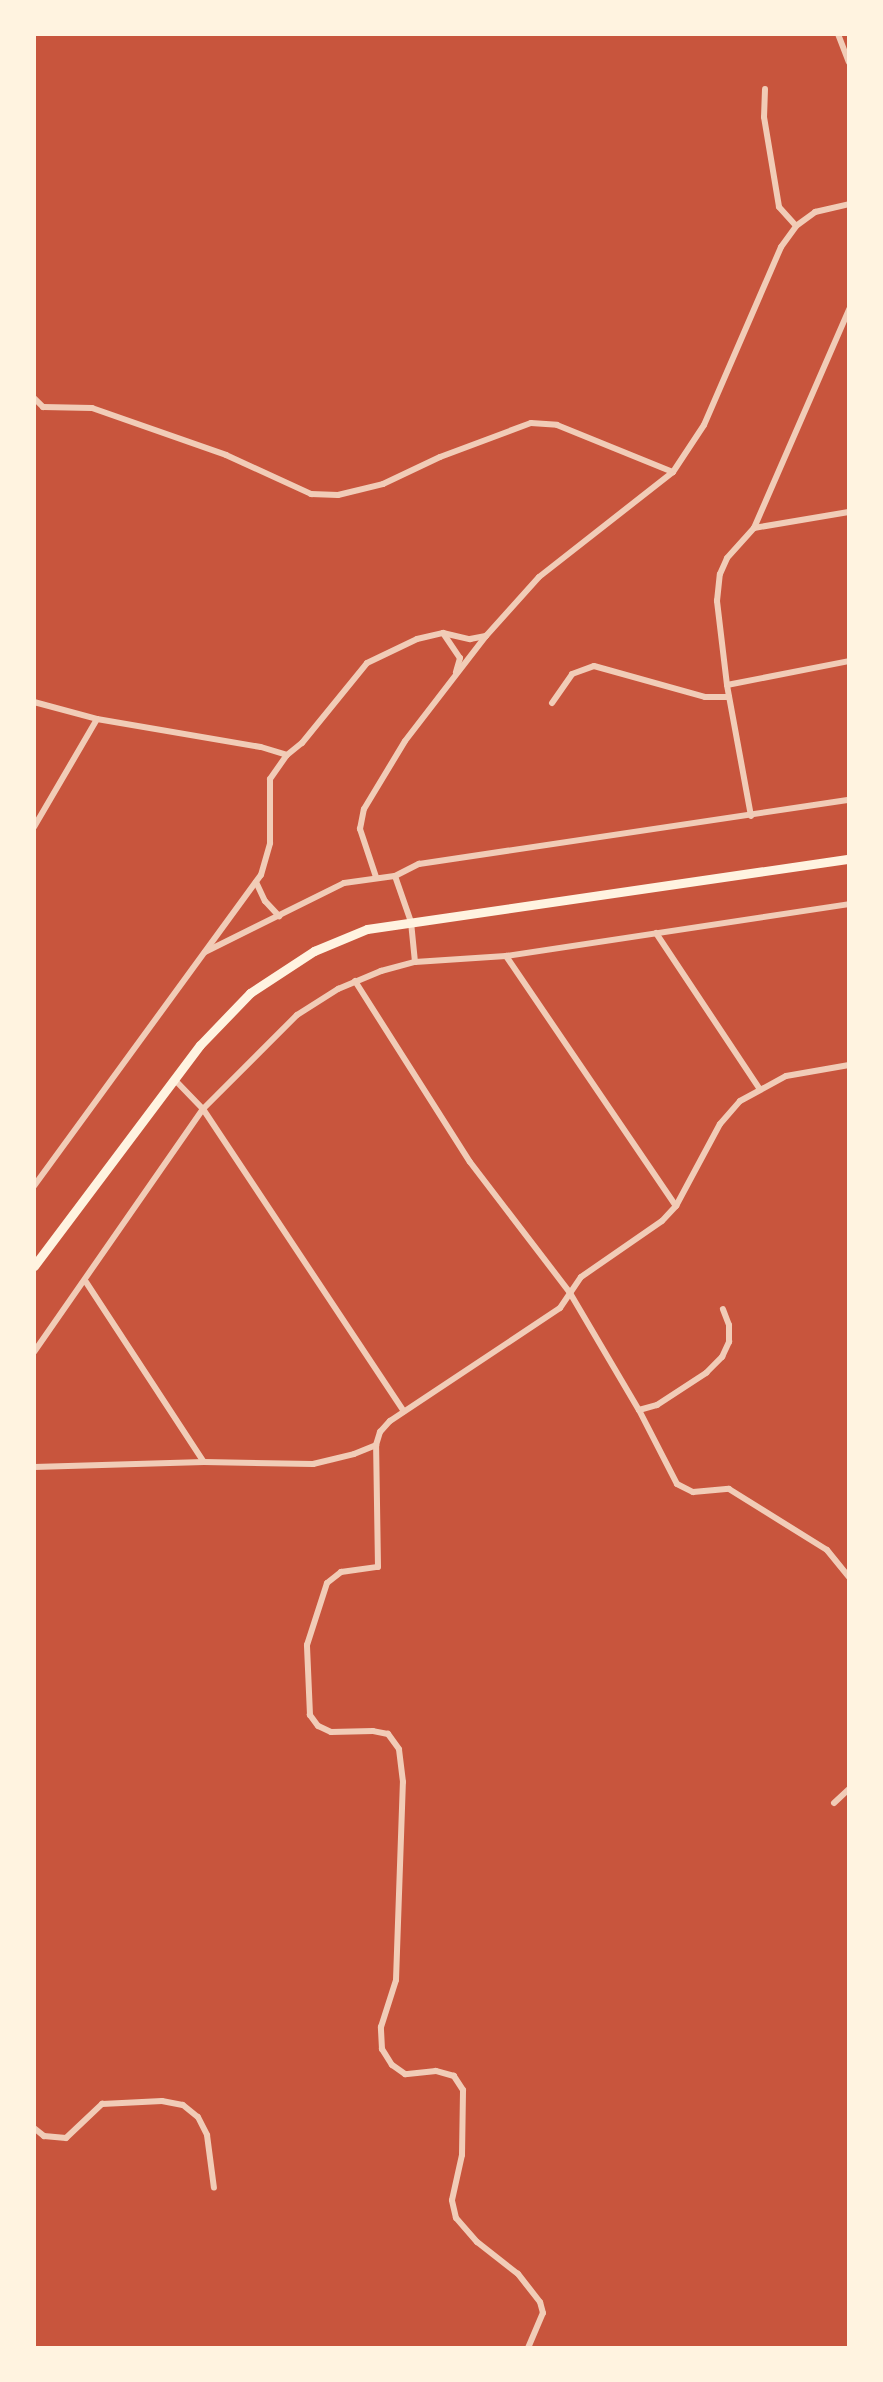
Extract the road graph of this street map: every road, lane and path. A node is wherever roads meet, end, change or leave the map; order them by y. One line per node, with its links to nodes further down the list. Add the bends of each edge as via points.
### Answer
1 (838, 34): 2 (street)
2 (849, 62)
3 (765, 89): 5 (street, via 764,117 779,207)
4 (849, 204): 5 (street, via 815,212)
5 (796, 226): 8 (street, via 781,247 704,425)
6 (849, 309): 10 (street)
7 (34, 398): 8 (street, via 43,407 92,408 226,455 311,494 338,495 383,484 531,423 557,425)
8 (673, 472): 12 (street, via 539,577)
9 (849, 512): 10 (street)
10 (754, 528): 15 (street, via 720,574 717,601)
11 (443, 633): 12 (street, via 470,639); 14 (street, via 460,658); 20 (street, via 367,663)
12 (486, 636): 14 (street)
13 (849, 661): 15 (street)
14 (455, 677): 26 (street, via 405,741 364,809 360,829)
15 (727, 685): 16 (street)
16 (729, 697): 18 (street, via 705,697 594,666 572,674); 22 (street)
17 (34, 702): 19 (street)
18 (552, 703)
19 (97, 719): 20 (street); 23 (street)
20 (287, 755): 27 (street, via 270,779 270,843)
21 (849, 800): 22 (street)
22 (751, 816): 25 (street, via 419,864)
23 (34, 827)
24 (849, 859): 30 (main road)
25 (395, 876): 26 (street); 30 (street)
26 (376, 877): 29 (street, via 344,883)
27 (256, 882): 29 (street); 32 (street)
28 (849, 904): 31 (street)
29 (279, 916): 32 (street)
30 (411, 922): 34 (street); 37 (main road, via 338,939 280,972 225,1017)
31 (656, 933): 33 (street); 38 (street)
32 (201, 954): 40 (street)
33 (506, 956): 34 (street); 41 (street)
34 (415, 962): 35 (street)
35 (355, 981): 39 (street, via 297,1015); 44 (street, via 470,1162)
36 (849, 1065): 38 (street, via 801,1072)
37 (174, 1079): 39 (street); 42 (main road)
38 (759, 1088): 41 (street, via 720,1124)
39 (203, 1109): 43 (street); 48 (street)
40 (34, 1186)
41 (676, 1206): 44 (street, via 581,1277)
42 (34, 1266)
43 (86, 1282): 46 (street); 50 (street)
44 (570, 1293): 47 (street); 48 (street, via 560,1308)
45 (723, 1309): 47 (street, via 729,1342 722,1357 657,1405)
46 (34, 1352)
47 (639, 1410): 52 (street, via 677,1484 693,1492 729,1489 827,1550)
48 (404, 1411): 49 (street, via 380,1432)
49 (376, 1445): 50 (street, via 313,1464); 57 (street, via 378,1567 341,1572 327,1583 307,1645 310,1715 331,1732 388,1734 399,1749 403,1782 396,1980 381,2027 382,2049 405,2074 436,2071 454,2076 463,2090 462,2155 452,2200 456,2218 518,2274 540,2302 539,2329)
50 (204, 1462): 51 (street)
51 (34, 1467)
52 (849, 1577)
53 (849, 1789): 54 (street)
54 (834, 1803)
55 (34, 2128): 56 (street, via 44,2136 66,2138 102,2104 183,2105 198,2117 207,2135)
56 (214, 2188)
57 (528, 2348)

